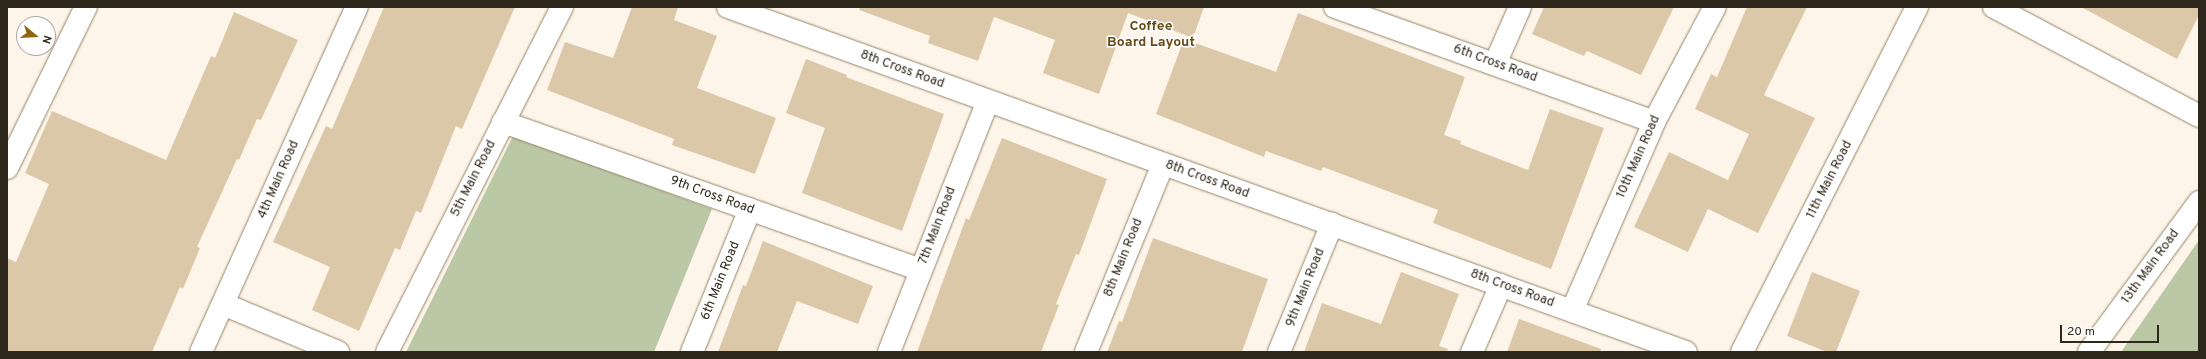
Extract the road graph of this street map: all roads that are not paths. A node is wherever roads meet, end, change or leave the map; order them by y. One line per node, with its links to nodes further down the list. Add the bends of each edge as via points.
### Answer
1 (86, 7): 16 (street)
2 (357, 7): 22 (street, 4th Main Road)
3 (562, 7): 13 (street, 5th Main Road)
4 (728, 7): 11 (street, 8th Cross Road)
5 (1335, 7): 10 (street, 6th Cross Road)
6 (1520, 7): 10 (street)
7 (1715, 7): 14 (street, 10th Main Road)
8 (1917, 7): 33 (street, 11th Main Road)
9 (1994, 7): 12 (street)
10 (1495, 64): 14 (street, 6th Cross Road)
11 (988, 101): 15 (street, 8th Cross Road); 20 (street, 7th Main Road)
12 (2199, 116)
13 (503, 122): 18 (street, 9th Cross Road); 26 (street, 5th Main Road)
14 (1654, 122): 23 (street, 10th Main Road)
15 (1163, 164): 19 (street, 8th Cross Road); 29 (street, 8th Main Road)
16 (7, 168)
17 (2199, 202): 34 (street, 13th Main Road)
18 (750, 209): 20 (street, 9th Cross Road); 27 (street, 6th Main Road)
19 (1332, 224): 21 (street, 8th Cross Road); 30 (street, 9th Main Road)
20 (921, 270): 28 (street, 7th Main Road)
21 (1501, 285): 23 (street, 8th Cross Road); 31 (street)
22 (222, 304): 24 (street, 4th Main Road); 25 (street)
23 (1572, 311): 32 (street, 8th Cross Road)
24 (201, 352)
25 (338, 352)
26 (387, 352)
27 (692, 352)
28 (889, 352)
29 (1086, 352)
30 (1279, 352)
31 (1472, 352)
32 (1686, 352)
33 (1742, 352)
34 (2089, 352)

